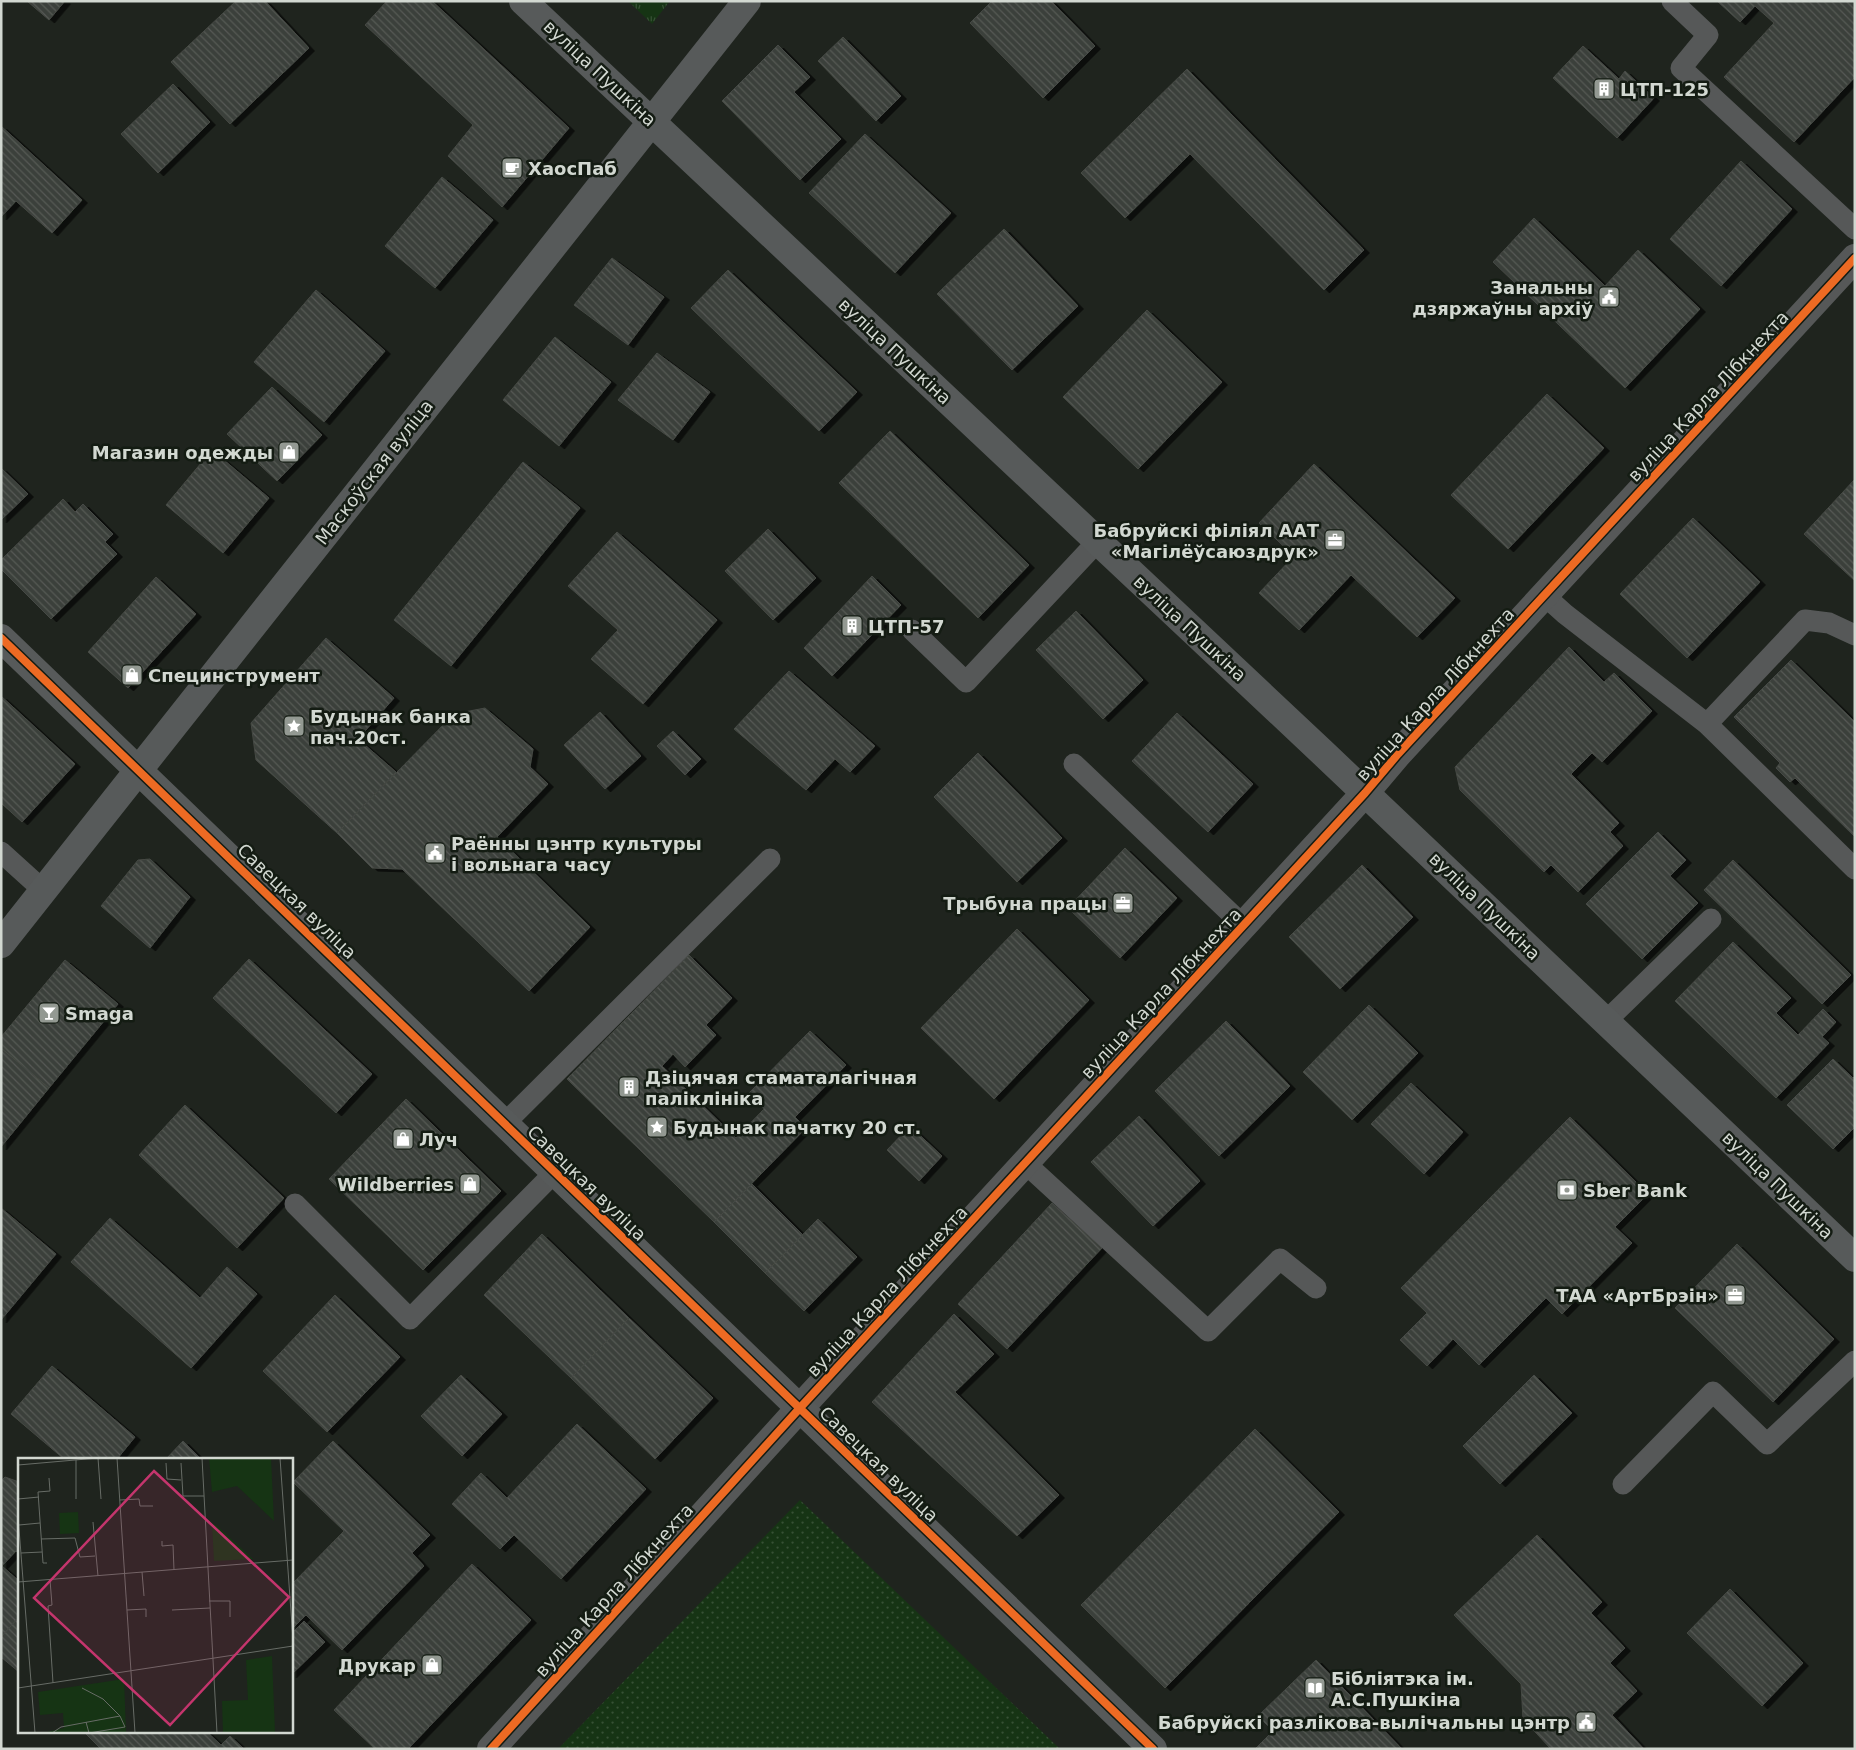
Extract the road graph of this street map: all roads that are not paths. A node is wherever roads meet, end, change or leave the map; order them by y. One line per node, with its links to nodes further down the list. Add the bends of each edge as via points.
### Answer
1 (523, 1): 4 (street, вуліца Пушкіна)
2 (747, 1): 4 (street, Маскоўская вуліца)
3 (1672, 1): 5 (lane, via 1708,35 1681,68)
4 (652, 122): 7 (street, вуліца Пушкіна); 14 (street, Маскоўская вуліца)
5 (1855, 229)
6 (1855, 258): 8 (street, вуліца Карла Лібкнехта)
7 (1098, 541): 9 (lane, via 966,682); 15 (street, вуліца Пушкіна)
8 (1545, 596): 12 (lane); 15 (street, вуліца Карла Лібкнехта)
9 (912, 630)
10 (1855, 635): 12 (lane, via 1829,623 1804,620)
11 (1, 638): 14 (street, Савецкая вуліца)
12 (1707, 724): 18 (lane)
13 (1074, 764): 21 (lane)
14 (139, 769): 19 (street, Маскоўская вуліца); 24 (street, Савецкая вуліца)
15 (1365, 792): 21 (street, вуліца Карла Лібкнехта); 23 (street, вуліца Пушкіна)
16 (1, 852): 19 (lane)
17 (770, 859): 24 (lane)
18 (1855, 869)
19 (43, 890): 22 (street, Маскоўская вуліца)
20 (1711, 919): 23 (lane)
21 (1244, 925): 25 (street, вуліца Карла Лібкнехта)
22 (1, 944)
23 (1606, 1021): 28 (street, вуліца Пушкіна)
24 (504, 1124): 26 (street, Савецкая вуліца)
25 (1025, 1163): 29 (lane, via 1208,1331 1280,1258); 31 (street, вуліца Карла Лібкнехта)
26 (555, 1172): 27 (lane, via 410,1319); 31 (street, Савецкая вуліца)
27 (296, 1204)
28 (1855, 1258)
29 (1316, 1288)
30 (1855, 1361): 32 (lane, via 1766,1444 1713,1392)
31 (799, 1409): 33 (street, вуліца Карла Лібкнехта); 34 (street, Савецкая вуліца)
32 (1623, 1484)
33 (491, 1749)
34 (1153, 1749)

